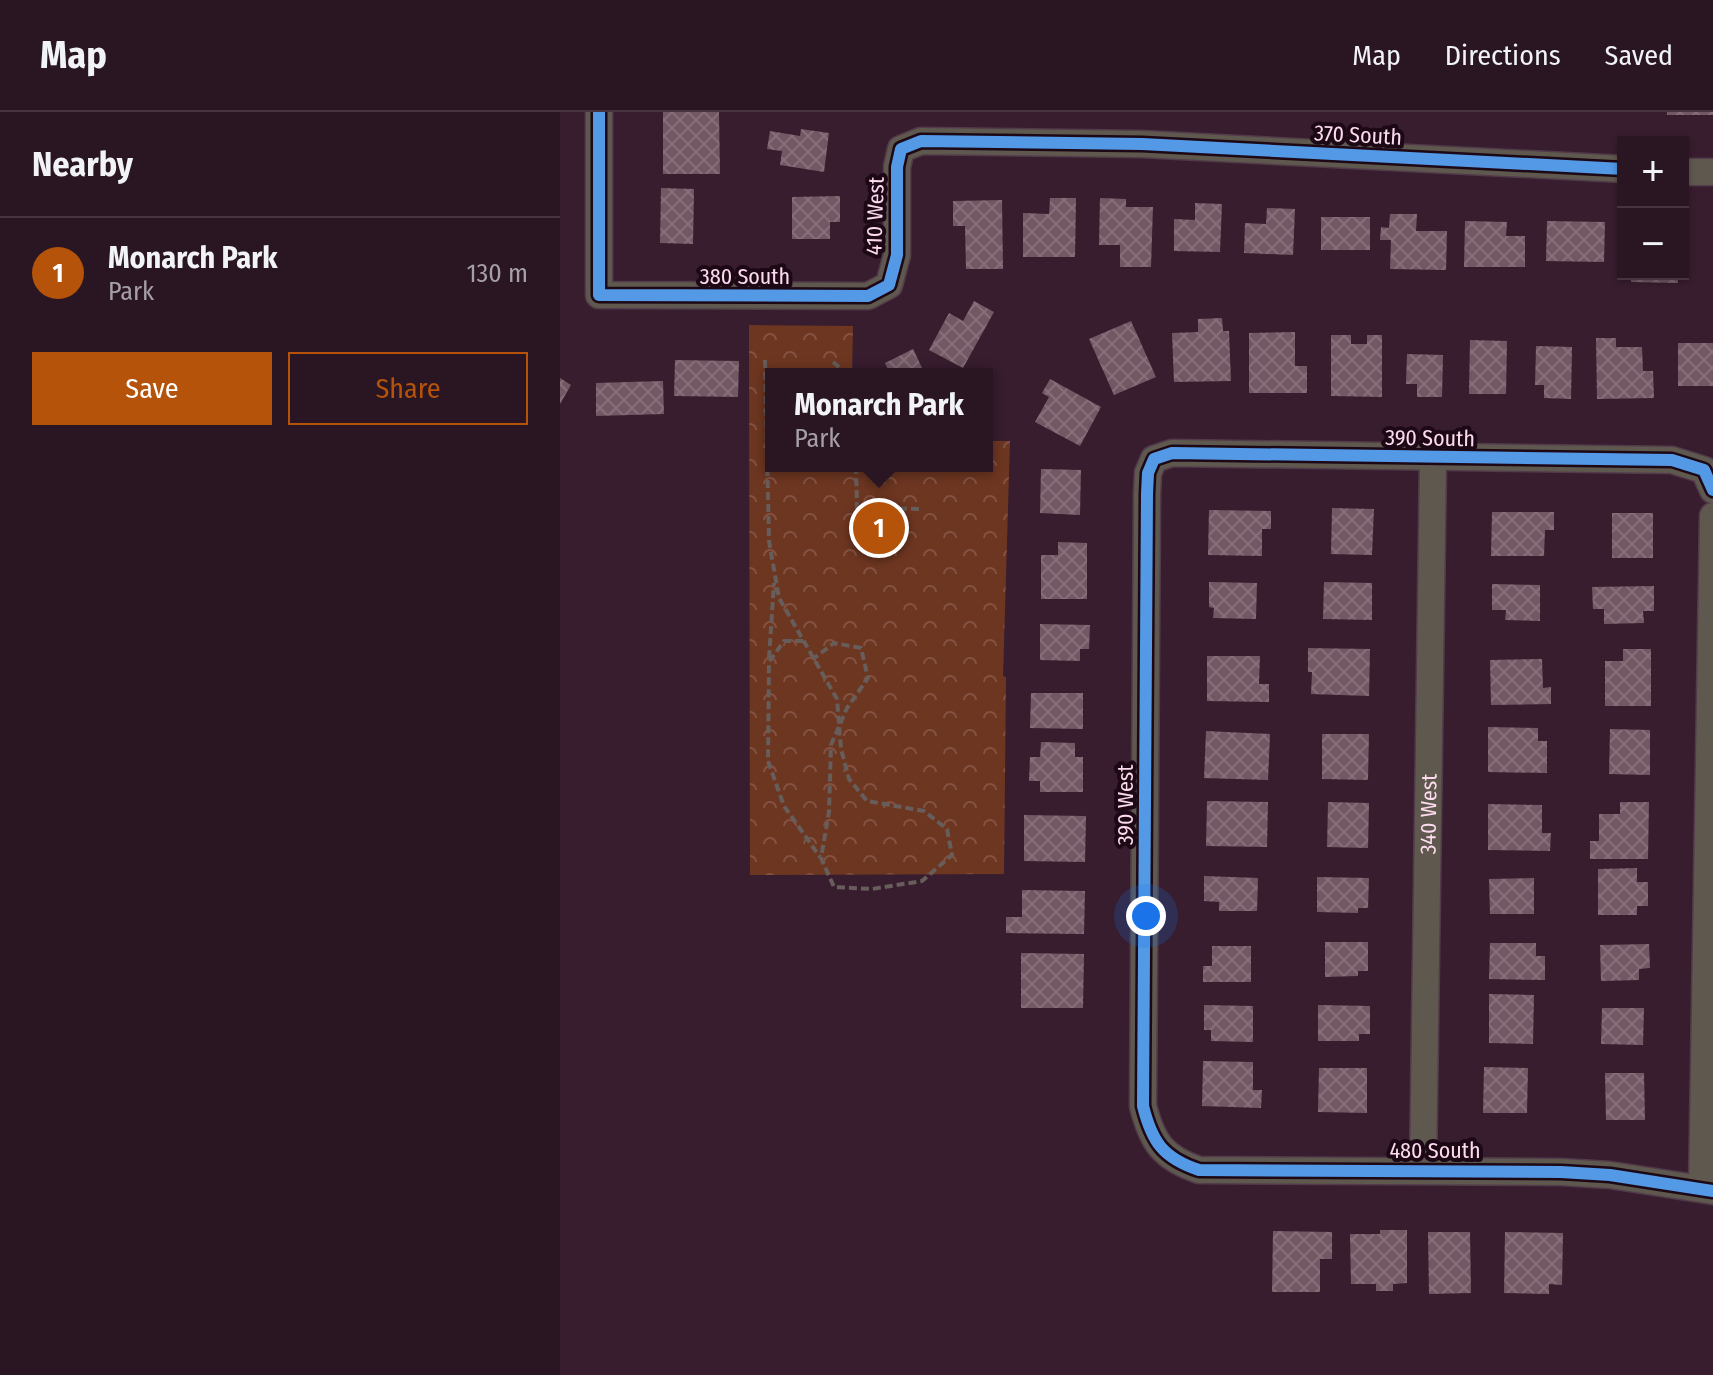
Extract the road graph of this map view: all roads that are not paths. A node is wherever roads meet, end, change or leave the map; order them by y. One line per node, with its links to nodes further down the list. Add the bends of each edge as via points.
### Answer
1 (599, 112): 6 (street, 380 South, via 599,295 868,296)
2 (901, 149): 3 (street, 370 South, via 921,141 1142,144); 6 (street, 410 West, via 897,255)
3 (1617, 169)
4 (1689, 172): 5 (street)
5 (1713, 172)
6 (889, 285)
7 (1154, 459): 8 (street, 390 South, via 1172,453); 12 (street, 390 West, via 1147,494 1143,1106)
8 (1433, 459): 9 (street, 390 South, via 1672,460); 13 (street, 340 West)
9 (1708, 480)
10 (1713, 516): 11 (street)
11 (1712, 607): 14 (street)
12 (1161, 1149): 13 (street, 480 South, via 1178,1163 1199,1170)
13 (1423, 1170): 14 (street, 480 South, via 1585,1173)
14 (1708, 1190)

